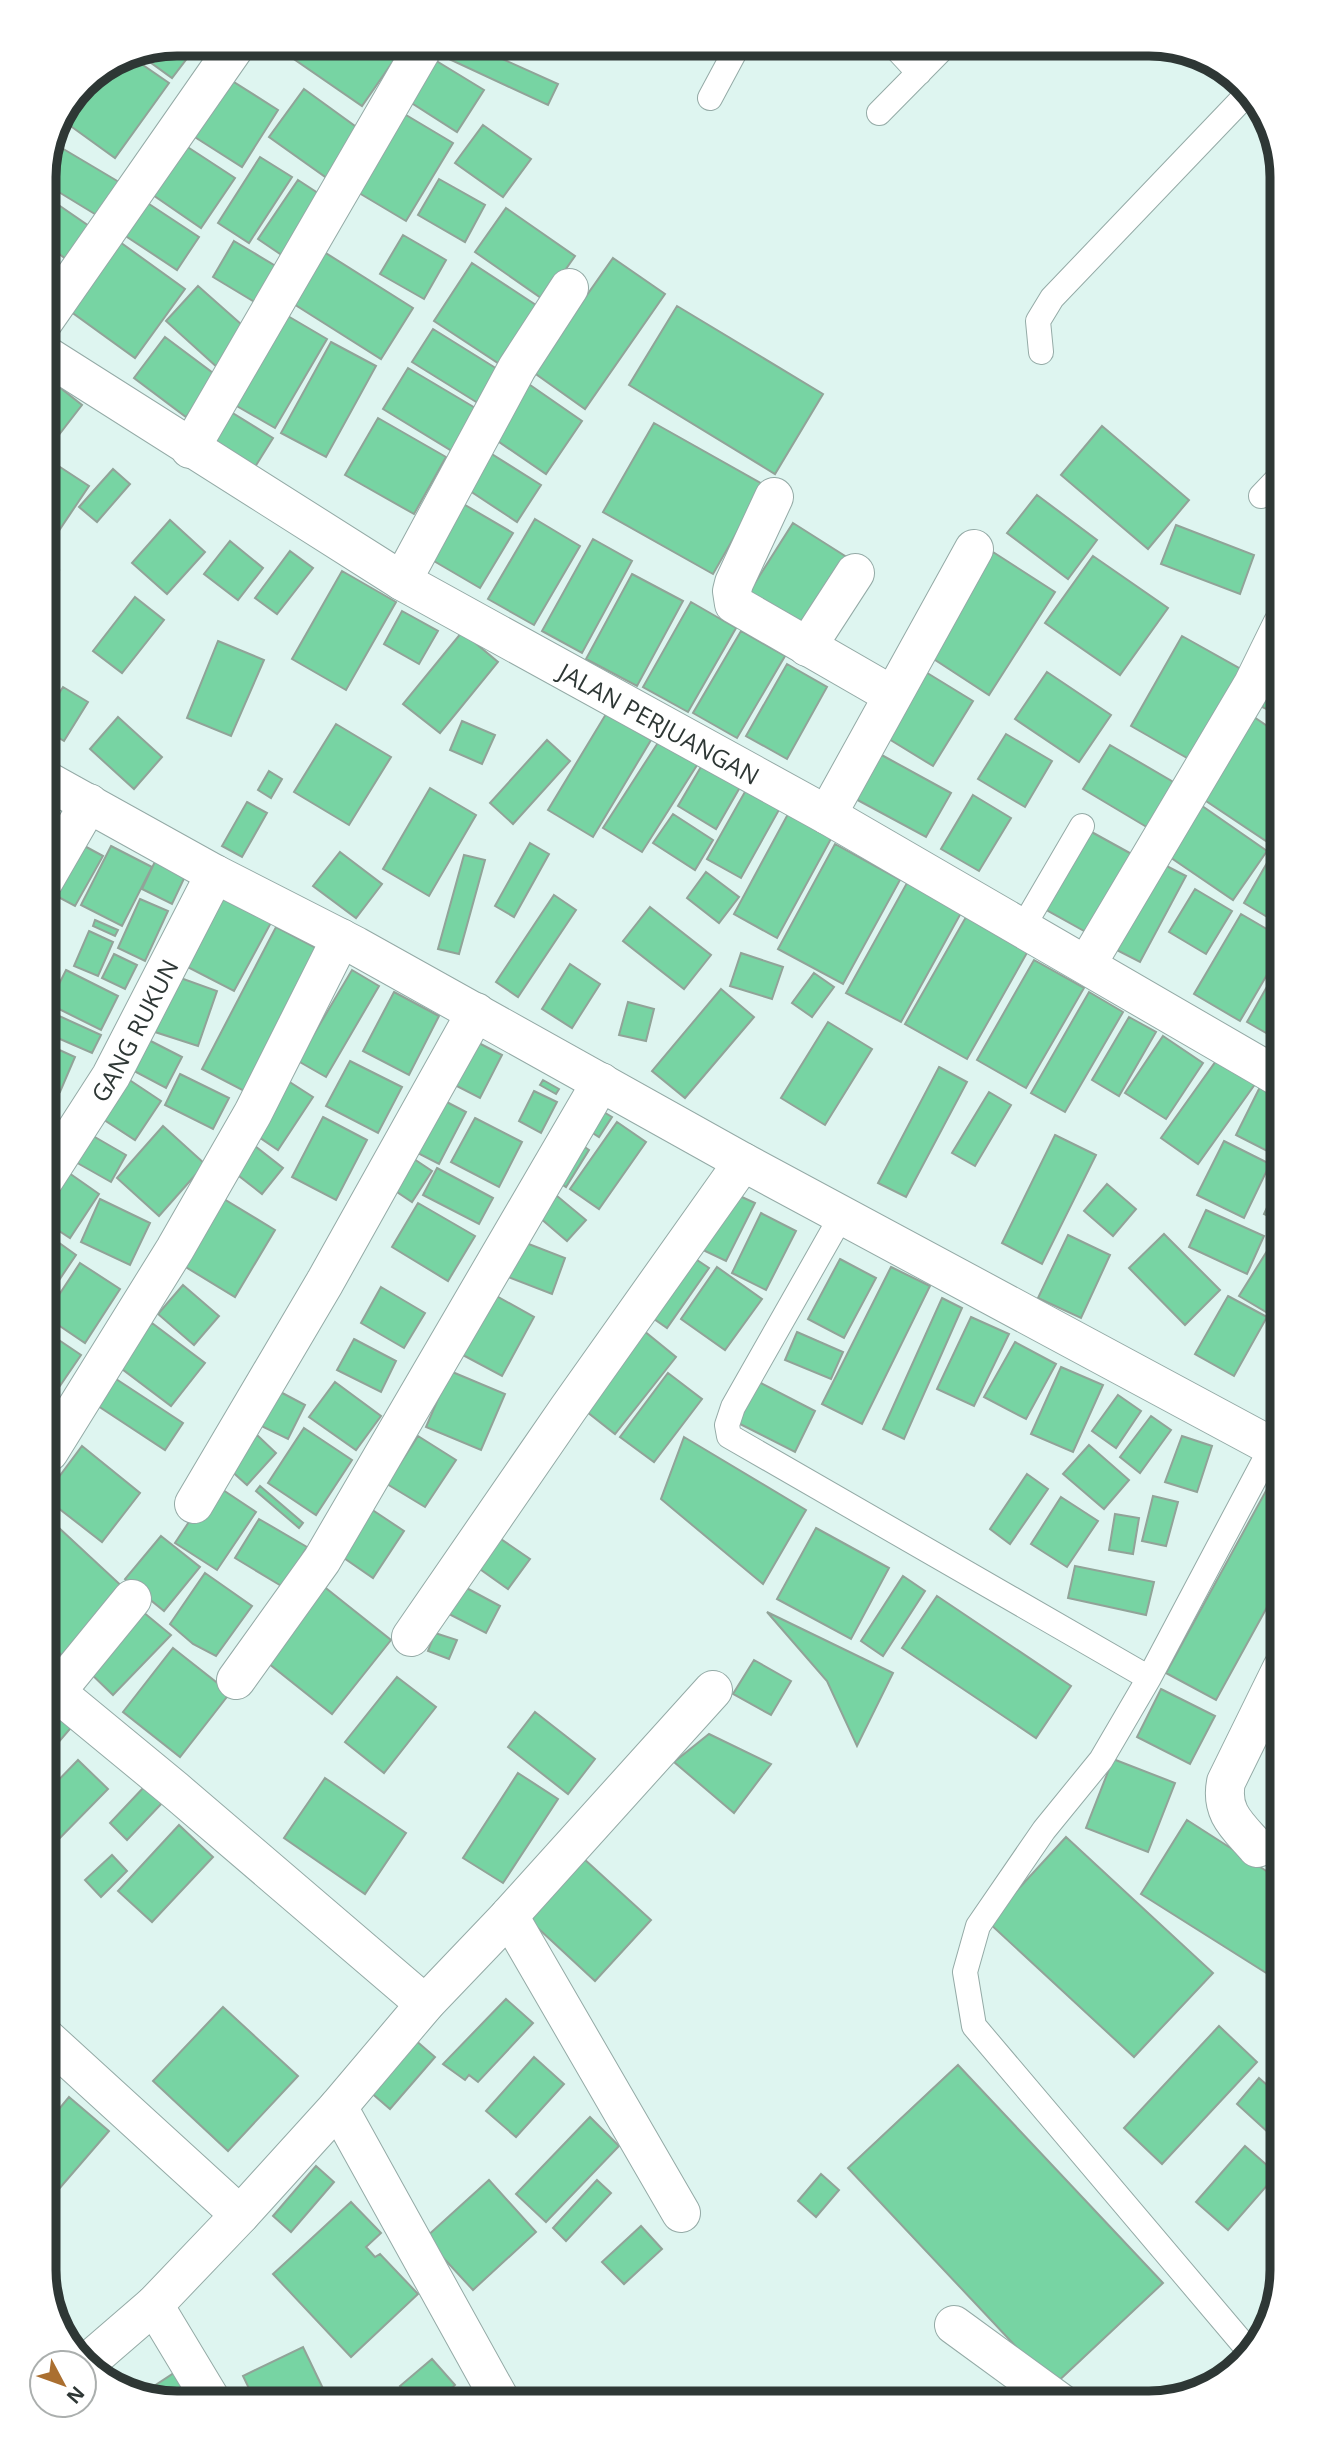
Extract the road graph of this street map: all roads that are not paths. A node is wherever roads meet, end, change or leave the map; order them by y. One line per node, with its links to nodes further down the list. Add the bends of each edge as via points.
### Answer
1 (229, 56): 11 (street)
2 (418, 56): 14 (street)
3 (733, 56): 7 (lane)
4 (903, 56): 6 (lane)
5 (935, 56): 6 (lane)
6 (919, 73): 9 (lane)
7 (710, 98)
8 (1242, 100): 12 (lane, via 1052,298 1038,321)
9 (879, 114)
10 (569, 288): 20 (street, via 517,368)
11 (56, 304)
12 (1041, 352)
13 (56, 362): 14 (street, JALAN PERJUANGAN)
14 (190, 449): 20 (street, JALAN PERJUANGAN)
15 (1270, 487): 17 (lane)
16 (774, 496): 21 (street, via 734,583 732,598 738,607)
17 (1261, 496)
18 (974, 549): 23 (street)
19 (855, 573): 21 (street)
20 (402, 581): 26 (street, JALAN PERJUANGAN)
21 (807, 647): 23 (street)
22 (1270, 649): 32 (street)
23 (892, 695): 26 (street)
24 (56, 785): 25 (street)
25 (89, 803): 28 (street); 29 (street)
26 (827, 815): 30 (street, JALAN PERJUANGAN)
27 (1082, 826): 30 (lane)
28 (56, 860)
29 (215, 874): 31 (street); 36 (street, GANG RUKUN, via 111,1076)
30 (1023, 928): 32 (street, JALAN PERJUANGAN)
31 (341, 938): 33 (street); 39 (street, via 253,1114)
32 (1087, 964): 34 (street, JALAN PERJUANGAN)
33 (476, 1013): 35 (street); 42 (street)
34 (1270, 1072)
35 (601, 1082): 37 (street); 46 (street, via 322,1560)
36 (56, 1161)
37 (743, 1162): 38 (street); 44 (street)
38 (842, 1215): 40 (street); 45 (lane, via 733,1407 729,1436)
39 (56, 1441)
40 (1270, 1445)
41 (1270, 1462): 45 (lane)
42 (194, 1504)
43 (132, 1599): 47 (street)
44 (411, 1637)
45 (1149, 1678): 60 (lane, via 1101,1760 1044,1830 978,1926 965,1972 974,2026)
46 (236, 1679)
47 (56, 1681)
48 (713, 1690): 52 (street)
49 (56, 1692): 53 (street)
50 (1270, 1692): 51 (street, via 1226,1782 1224,1796 1227,1811)
51 (1257, 1849)
52 (509, 1916): 53 (street); 56 (street)
53 (425, 2004): 55 (street)
54 (56, 2047): 57 (street)
55 (338, 2107): 57 (street); 63 (street)
56 (681, 2213)
57 (240, 2215): 58 (street)
58 (154, 2305): 61 (street); 62 (street)
59 (954, 2325): 64 (street)
60 (1244, 2345)
61 (98, 2353)
62 (206, 2391)
63 (495, 2391)
64 (1045, 2391)

